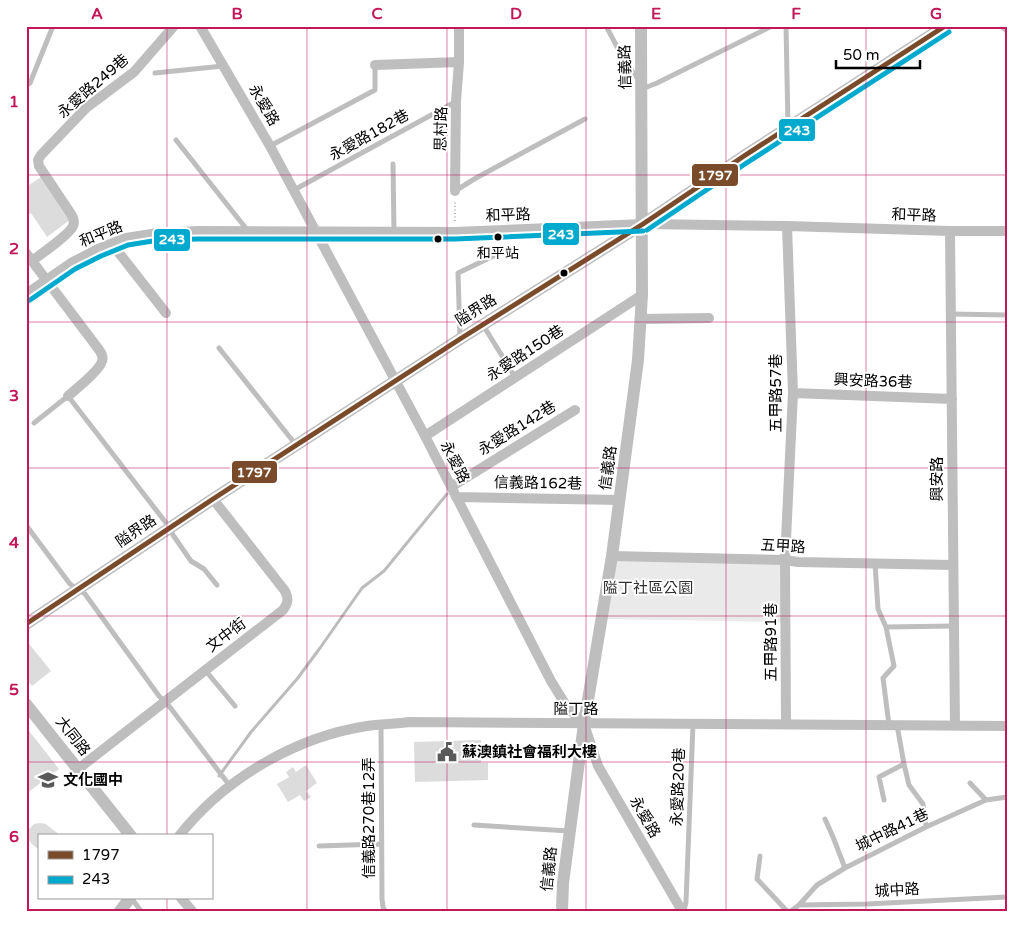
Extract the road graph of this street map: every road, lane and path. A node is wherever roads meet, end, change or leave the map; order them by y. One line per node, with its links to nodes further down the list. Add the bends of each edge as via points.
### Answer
1 (53, 26): 16 (lane)
2 (174, 26): 36 (street, 永愛路249巷, via 134,72 86,108 41,155 39,166 74,219 68,232)
3 (200, 26): 14 (street, 永愛路)
4 (459, 26): 12 (street, 思村路)
5 (606, 26): 17 (lane)
6 (641, 26): 17 (street, 信義路)
7 (772, 26): 17 (lane, via 666,78)
8 (786, 26): 20 (lane)
9 (945, 26): 20 (street, 隘界路)
10 (1002, 26): 11 (lane)
11 (1007, 31)
12 (459, 62): 13 (street); 18 (street, 思村路)
13 (376, 65): 22 (lane, via 376,90)
14 (224, 66): 15 (lane); 22 (street, 永愛路)
15 (155, 74)
16 (26, 86)
17 (641, 86): 26 (street, 信義路)
18 (456, 101): 24 (lane, 永愛路182巷); 25 (street, 思村路)
19 (585, 119): 25 (lane)
20 (788, 127): 26 (street, 隘界路)
21 (176, 140): 28 (lane)
22 (270, 146): 24 (street, 永愛路)
23 (393, 164): 29 (lane)
24 (294, 190): 32 (street, 永愛路)
25 (455, 191): 33 (path)
26 (643, 224): 27 (street, 和平路); 33 (street, 和平路); 39 (street, 信義路); 45 (street, 隘界路)
27 (787, 226): 30 (street, 和平路); 50 (street, 五甲路57巷)
28 (248, 231): 32 (street, 和平路); 34 (street, 和平路, via 158,233 126,238)
29 (394, 231): 32 (street, 和平路); 33 (street, 和平路)
30 (950, 231): 31 (street, 和平路); 41 (street, 興安路)
31 (1007, 231)
32 (315, 232): 49 (street, 永愛路)
33 (455, 232)
34 (112, 244): 37 (street, 和平路); 40 (street)
35 (506, 250): 46 (lane, via 458,273)
36 (29, 257): 37 (street)
37 (46, 279): 38 (street, 和平路); 51 (street, via 102,356 98,369)
38 (26, 294)
39 (642, 295): 44 (street, 信義路); 48 (street, 永愛路150巷)
40 (166, 313)
41 (951, 314): 42 (lane); 52 (street, 興安路)
42 (1007, 315)
43 (709, 318): 44 (street)
44 (641, 319): 59 (street, 信義路)
45 (483, 325): 46 (street, 隘界路); 48 (lane)
46 (460, 339): 49 (street, 隘界路)
47 (219, 348): 56 (lane)
48 (515, 377): 55 (street, 永愛路150巷)
49 (395, 381): 55 (street, 永愛路); 56 (street, 隘界路)
50 (793, 393): 52 (street, 興安路36巷); 63 (street, 五甲路57巷)
51 (68, 396): 54 (lane); 61 (lane)
52 (952, 399): 65 (street, 興安路)
53 (575, 410): 57 (street, 永愛路142巷)
54 (34, 423)
55 (425, 436): 57 (street, 永愛路)
56 (296, 446): 58 (street, 隘界路)
57 (453, 492): 59 (street, 信義路162巷); 75 (street, 永愛路, via 551,681 567,706)
58 (213, 499): 61 (street, 隘界路); 71 (street, 文中街, via 286,591 288,604)
59 (620, 500): 62 (street, 信義路)
60 (26, 525): 67 (lane, via 70,584)
61 (170, 528): 66 (lane, via 191,561 204,569); 67 (street, 隘界路)
62 (612, 556): 63 (street, 五甲路); 75 (street, 信義路)
63 (785, 560): 64 (street, 五甲路); 77 (street, 五甲路91巷)
64 (875, 563): 65 (street, 五甲路); 70 (lane, via 878,609)
65 (953, 564): 69 (street, 興安路)
66 (217, 585)
67 (78, 589): 68 (street, 隘界路); 72 (lane, via 85,594)
68 (26, 624)
69 (954, 626): 70 (lane); 80 (street, 興安路)
70 (886, 627): 79 (lane, via 894,666 882,678)
71 (204, 670): 72 (street, 文中街); 74 (lane)
72 (164, 701): 83 (street, 文中街); 85 (lane)
73 (26, 704): 83 (street, 大同路)
74 (235, 706)
75 (584, 724): 76 (street, 隘丁路); 78 (street, 隘丁路, via 409,722); 92 (street, 信義路); 110 (street, 永愛路, via 598,766)
76 (692, 724): 77 (street, 隘丁路); 110 (lane, 永愛路20巷, via 686,902)
77 (786, 724): 79 (street, 隘丁路)
78 (381, 725): 85 (street, 隘丁路, via 329,735 287,751); 95 (lane, 信義路270巷12弄)
79 (893, 725): 80 (street, 隘丁路); 82 (lane)
80 (955, 726): 81 (street, 隘丁路)
81 (1007, 726)
82 (904, 764): 87 (lane, via 879,777); 91 (lane, via 909,785 923,804)
83 (78, 769): 93 (street, 大同路)
84 (970, 783): 88 (lane)
85 (230, 786): 94 (street, 隘丁路)
86 (1007, 797): 88 (lane, 城中路41巷)
87 (884, 800)
88 (986, 800): 91 (lane, 城中路41巷)
89 (825, 819): 98 (lane)
90 (474, 826): 92 (lane)
91 (926, 827): 98 (lane, 城中路41巷)
92 (570, 831): 109 (street, 信義路)
93 (129, 834)
94 (181, 834)
95 (381, 844): 96 (lane); 108 (lane, 信義路270巷12弄)
96 (319, 846)
97 (760, 856): 111 (lane, via 758,879)
98 (844, 868): 103 (lane, 城中路41巷, via 817,885)
99 (1007, 898): 104 (lane, 城中路)
100 (129, 900): 105 (street)
101 (133, 900): 106 (lane)
102 (183, 900): 107 (street)
103 (800, 905): 104 (lane, 城中路); 112 (lane)
104 (867, 908)
105 (120, 911)
106 (141, 911)
107 (192, 911)
108 (385, 911)
109 (562, 911)
110 (683, 911)
111 (787, 911)
112 (791, 911)

